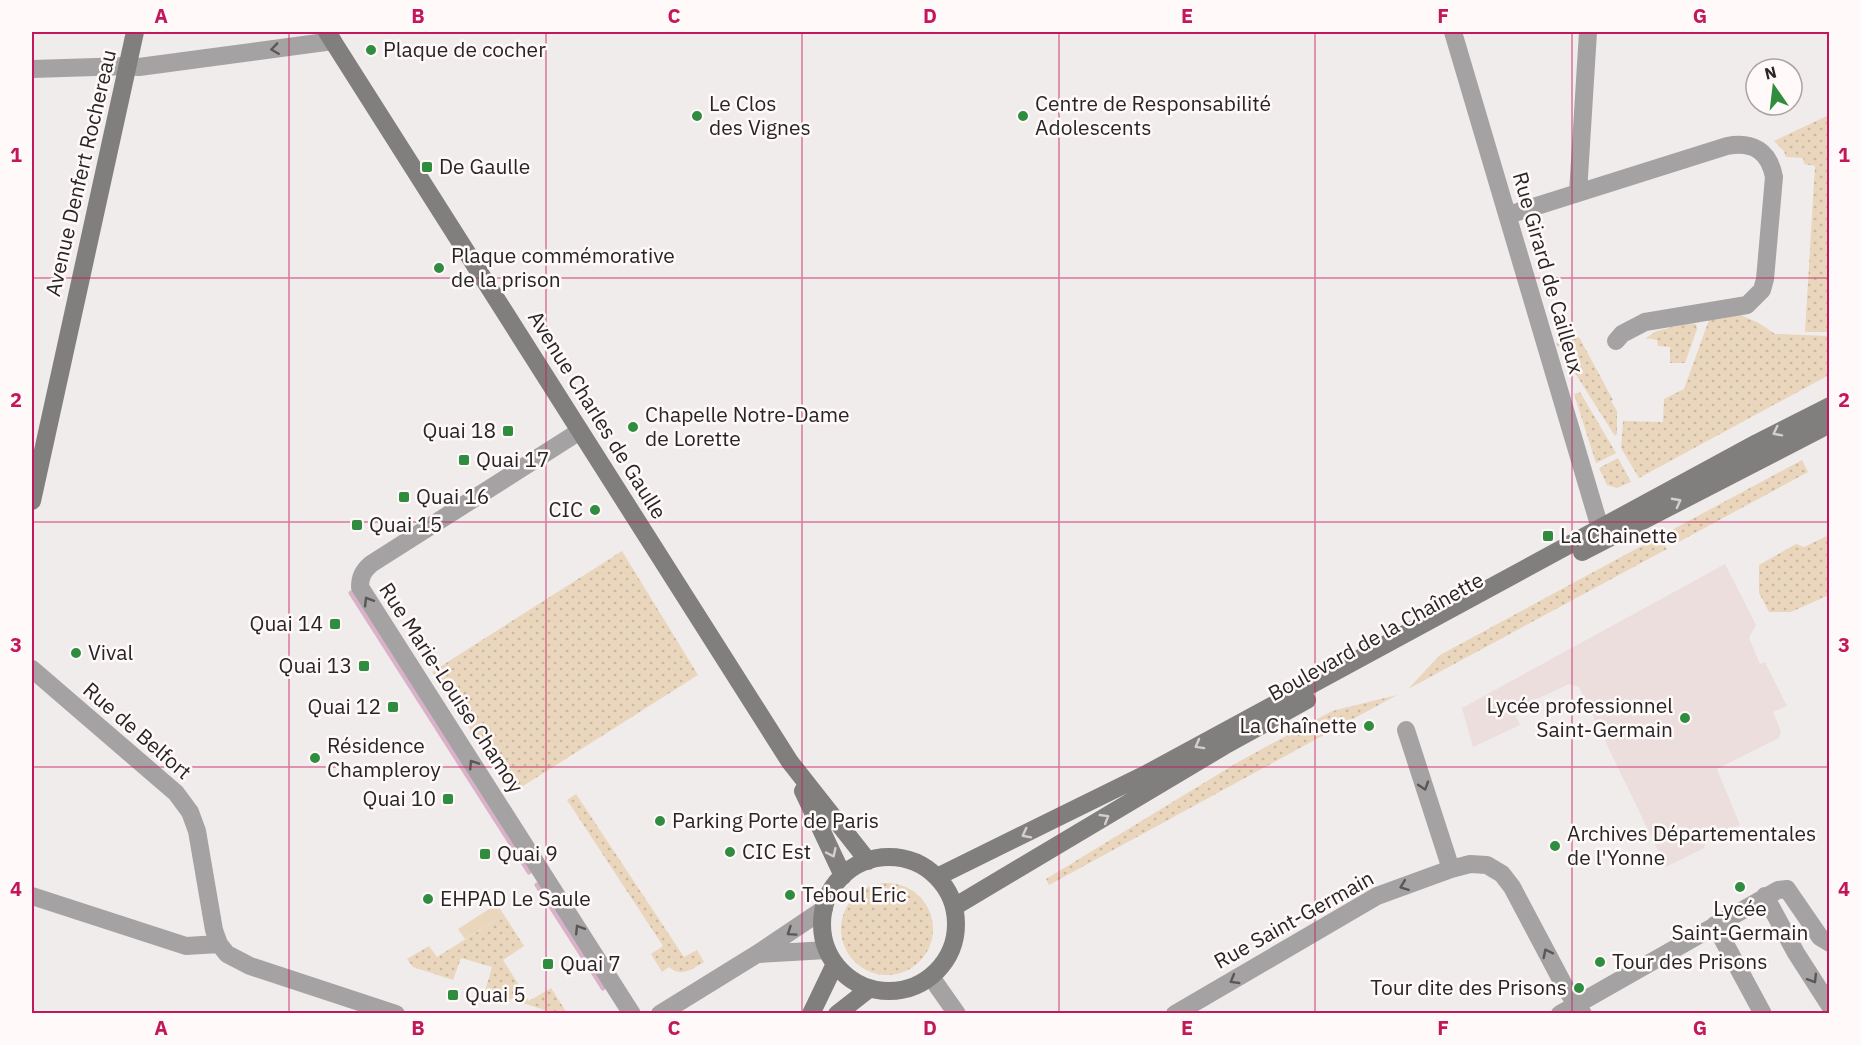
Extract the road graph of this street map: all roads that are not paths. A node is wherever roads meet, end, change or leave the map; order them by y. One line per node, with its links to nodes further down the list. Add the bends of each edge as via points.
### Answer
1 (135, 32): 5 (main road, Avenue Denfert Rochereau)
2 (1453, 32): 8 (street, Rue Girard de Cailleux)
3 (1588, 32): 7 (street)
4 (330, 36): 5 (street, one-way to 5); 12 (main road, Avenue Charles de Gaulle)
5 (128, 66): 6 (street); 13 (main road, Avenue Denfert Rochereau)
6 (32, 69)
7 (1578, 193): 8 (street); 9 (street, via 1739,144 1752,146 1772,166 1765,279 1755,298 1747,305 1645,322)
8 (1508, 215): 14 (street, Rue Girard de Cailleux)
9 (1616, 341)
10 (1830, 406): 14 (main road, one-way to 14)
11 (1830, 424): 24 (main road, Boulevard de la Chaînette, one-way to 11, via 1347,677)
12 (580, 431): 17 (main road, Avenue Charles de Gaulle); 36 (street, Rue Marie-Louise Chamoy, one-way to 12, via 360,587 364,570 371,564)
13 (32, 501)
14 (1600, 528): 21 (main road, one-way to 21, via 1148,773)
15 (32, 669): 28 (street, Rue de Belfort, via 168,786 190,812)
16 (1406, 730): 19 (street, one-way to 19)
17 (790, 762): 18 (main road, Avenue Charles de Gaulle); 20 (main road, Avenue Charles de Gaulle, one-way to 20)
18 (868, 861): 20 (main road); 21 (main road, via 907,860)
19 (1450, 869): 34 (street, Rue Saint-Germain, one-way to 19, via 1502,874 1487,865); 41 (street, Rue Saint-Germain, one-way to 41, via 1377,896)
20 (843, 876): 25 (main road)
21 (937, 877): 24 (main road)
22 (32, 896): 28 (street, via 186,945)
23 (1765, 897): 26 (street); 27 (street, via 1786,889); 33 (street, one-way to 33)
24 (954, 907): 31 (main road, via 953,945)
25 (824, 909): 29 (street, one-way to 29); 30 (main road, via 822,930)
26 (1715, 925): 34 (street); 43 (street)
27 (1825, 940)
28 (219, 944): 35 (street, via 238,962)
29 (757, 954): 30 (street); 37 (street)
30 (831, 957): 32 (main road, via 850,979); 38 (main road)
31 (931, 977): 32 (main road, via 912,988 891,992); 40 (street)
32 (869, 989): 39 (main road)
33 (1830, 1006)
34 (1579, 1009): 42 (street)
35 (396, 1014)
36 (632, 1014)
37 (660, 1014)
38 (811, 1014)
39 (837, 1014)
40 (957, 1014)
41 (1175, 1014)
42 (1560, 1014)
43 (1763, 1014)

